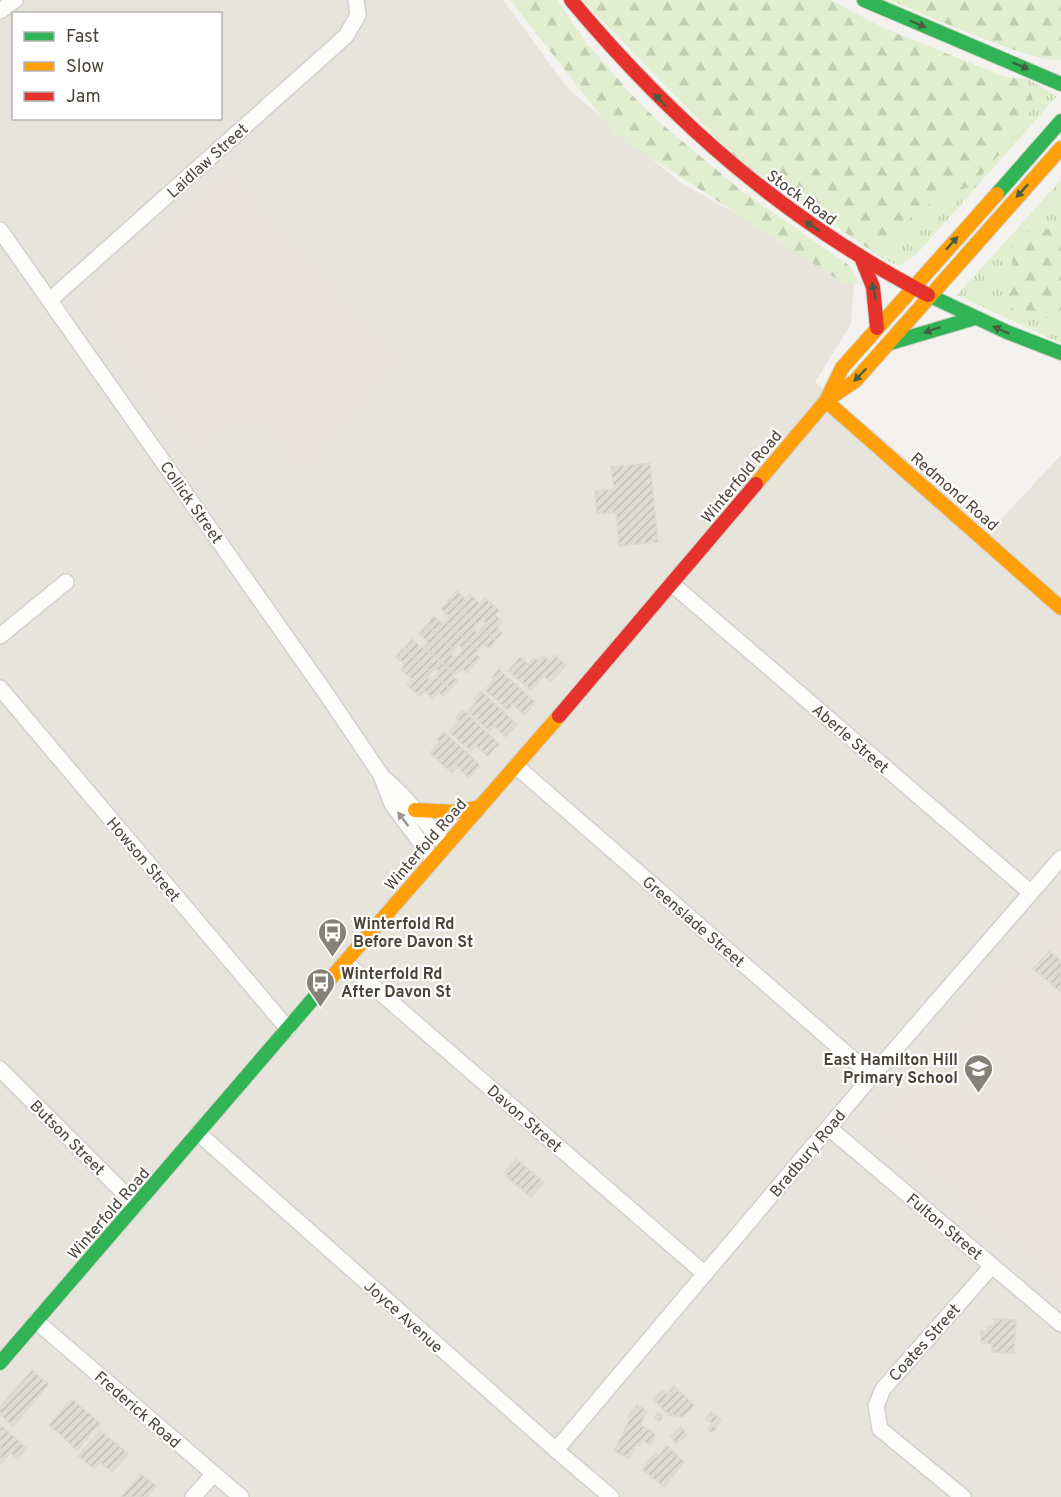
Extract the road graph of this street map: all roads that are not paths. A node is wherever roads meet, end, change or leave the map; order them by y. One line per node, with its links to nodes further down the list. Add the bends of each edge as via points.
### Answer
1 (15, 0): 5 (street)
2 (571, 0): 13 (main road, Stock Road, one-way to 2, via 780,202 703,140 639,78)
3 (864, 0): 7 (main road, one-way to 7)
4 (357, 8): 16 (street, Laidlaw Street, via 346,36)
5 (0, 11)
6 (1061, 69): 7 (main road)
7 (1044, 75): 8 (main road)
8 (1061, 84)
9 (1061, 121): 14 (main road, Winterfold Road, one-way to 9)
10 (1061, 148): 15 (main road, Winterfold Road, one-way to 15)
11 (0, 230): 12 (street, Collick Street)
12 (6, 248): 16 (street, Collick Street)
13 (861, 257): 14 (main road, Stock Road); 18 (main road, one-way to 13, via 873,287)
14 (913, 287): 15 (main road, Stock Road); 18 (main road, Winterfold Road)
15 (930, 295): 17 (main road, Stock Road); 19 (main road, Winterfold Road)
16 (50, 300): 28 (street, Collick Street)
17 (975, 318): 19 (main road, one-way to 19); 20 (main road, Stock Road, one-way to 17)
18 (877, 328): 21 (main road, Winterfold Road, via 842,368)
19 (890, 343): 21 (main road, Winterfold Road, one-way to 21, via 855,381)
20 (1061, 353)
21 (826, 401): 23 (main road, Winterfold Road); 24 (main road, Redmond Road)
22 (66, 582): 25 (street)
23 (672, 584): 27 (main road, Winterfold Road); 34 (street, Aberle Street)
24 (1061, 608)
25 (0, 636)
26 (0, 688): 36 (street, Howson Street)
27 (516, 766): 29 (main road, Winterfold Road); 38 (street, Greenslade Street)
28 (381, 775): 30 (street, Collick Street); 33 (street, Collick Street, one-way to 28, via 392,804)
29 (479, 807): 30 (main road, via 456,812); 31 (main road, Winterfold Road)
30 (415, 810): 31 (street, Collick Street)
31 (446, 845): 33 (main road, Winterfold Road)
32 (1061, 858): 34 (street, Bradbury Road)
33 (433, 859): 35 (main road, Winterfold Road)
34 (1030, 892): 38 (street, Bradbury Road)
35 (345, 962): 36 (main road, Winterfold Road); 43 (street, Davon Street)
36 (288, 1029): 40 (main road, Winterfold Road)
37 (0, 1069): 41 (street, Butson Street)
38 (872, 1076): 39 (street, Bradbury Road)
39 (829, 1128): 42 (street, Fulton Street); 43 (street, Bradbury Road)
40 (198, 1133): 41 (main road, Winterfold Road); 47 (street, Joyce Avenue)
41 (136, 1205): 44 (main road, Winterfold Road)
42 (992, 1266): 45 (street, Fulton Street); 49 (street, Coates Street, via 883,1389 876,1406 880,1429)
43 (705, 1274): 47 (street, Bradbury Road)
44 (36, 1321): 46 (main road, Winterfold Road); 48 (street, Frederick Road)
45 (1061, 1324)
46 (0, 1363)
47 (556, 1450): 52 (street, Joyce Avenue)
48 (214, 1474): 50 (street); 51 (street, Frederick Road)
49 (953, 1494)
50 (193, 1497)
51 (241, 1497)
52 (611, 1497)

